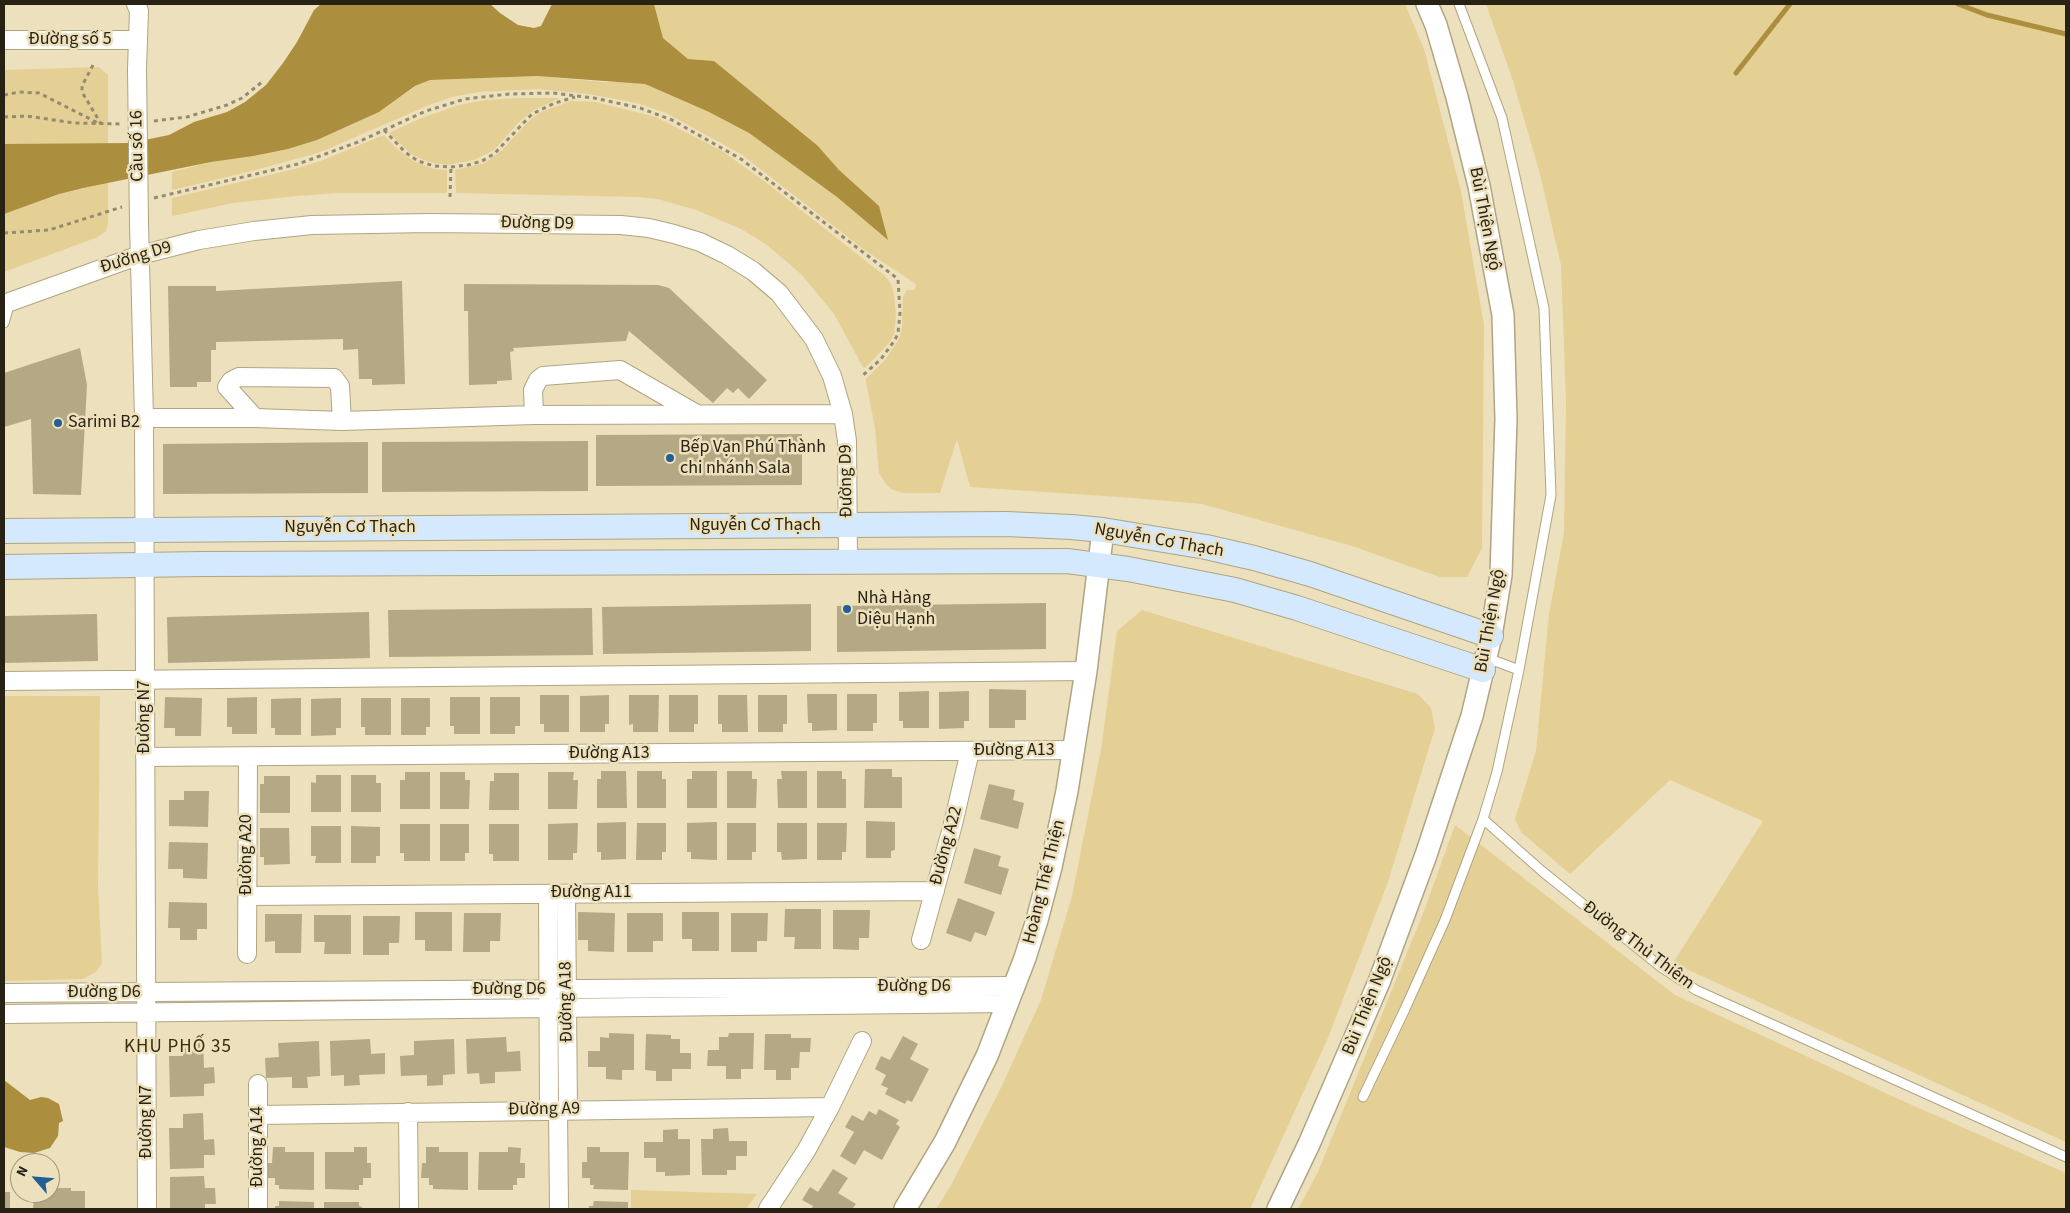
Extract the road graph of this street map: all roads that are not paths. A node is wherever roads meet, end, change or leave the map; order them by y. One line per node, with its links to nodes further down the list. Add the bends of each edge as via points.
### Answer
1 (136, 4): 5 (street, Cầu số 16, via 139,11)
2 (1427, 4): 24 (street, Bùi Thiện Ngộ, via 1452,79 1477,177 1503,315 1506,419 1501,575)
3 (1459, 4): 25 (lane, via 1502,118 1544,308 1551,495)
4 (4, 40): 5 (street, Đường số 5)
5 (137, 40): 6 (street, Cầu số 16, bridge)
6 (139, 224): 7 (street, Đường N7)
7 (140, 255): 8 (street, Đường D9); 11 (street, Đường D9, via 199,240 312,225 430,223 648,228 700,242 727,254 779,293 814,339 832,376); 13 (street, Đường N7)
8 (7, 303): 9 (lane)
9 (4, 323)
10 (695, 413): 11 (street); 12 (street); 12 (street, via 620,370 543,376 533,390)
11 (843, 414): 16 (street, Đường D9, via 848,465)
12 (534, 415): 15 (street)
13 (144, 418): 14 (street); 17 (street, Đường N7)
14 (256, 418): 15 (street); 15 (street, via 228,387 231,381 239,377 334,378 340,386)
15 (342, 421)
16 (848, 525): 17 (main road, Nguyễn Cơ Thạch); 18 (main road, Nguyễn Cơ Thạch, via 1007,524); 20 (street, Đường D9)
17 (144, 529): 19 (main road, Nguyễn Cơ Thạch); 22 (street, Đường N7)
18 (1103, 530): 21 (street, Hoàng Thế Thiện); 24 (main road, Nguyễn Cơ Thạch, via 1206,547 1310,574)
19 (4, 531)
20 (848, 561): 21 (main road, Nguyễn Cơ Thạch, via 1067,561); 22 (main road, Nguyễn Cơ Thạch)
21 (1099, 565): 24 (main road, Nguyễn Cơ Thạch, via 1235,590); 26 (street, Hoàng Thế Thiện)
22 (144, 566): 23 (main road, Nguyễn Cơ Thạch); 27 (street, Đường N7)
23 (4, 567)
24 (1487, 654): 25 (lane); 63 (street, Bùi Thiện Ngộ, via 1472,716 1379,982)
25 (1519, 670): 33 (lane, via 1498,772)
26 (1086, 671): 27 (street); 29 (street, Hoàng Thế Thiện)
27 (145, 680): 28 (street); 32 (street, Đường N7)
28 (4, 681)
29 (1074, 750): 30 (street, Đường A13); 44 (street, Hoàng Thế Thiện, via 1051,867)
30 (970, 751): 31 (street, Đường A13); 34 (street, Đường A22)
31 (248, 756): 32 (street, Đường A13); 37 (street, Đường A20)
32 (145, 757): 42 (street, Đường N7)
33 (1483, 819): 51 (lane, via 1445,920); 56 (lane, Đường Thủ Thiêm, via 1599,918 1696,990)
34 (935, 891): 36 (street, Đường A11); 38 (street, Đường A22)
35 (548, 894): 36 (street, Đường A11); 37 (street, Đường A11); 40 (street, Đường A18)
36 (566, 894): 41 (street, Đường A18)
37 (247, 896): 39 (street, Đường A20)
38 (921, 940)
39 (247, 954)
40 (549, 989): 41 (street, Đường D6); 42 (street, Đường D6); 45 (street, Đường A18)
41 (567, 989): 44 (street, Đường D6); 46 (street, Đường A18)
42 (146, 992): 43 (street, Đường D6); 47 (street, Đường N7)
43 (4, 993)
44 (1011, 995): 46 (street, Đường D6); 62 (street, Hoàng Thế Thiện, via 970,1094)
45 (549, 1008): 46 (street, Đường D6); 47 (street, Đường D6); 53 (street, Đường A18)
46 (568, 1008): 53 (street, Đường A18)
47 (146, 1012): 48 (street, Đường D6); 57 (street, Đường N7)
48 (4, 1014)
49 (862, 1041): 52 (street)
50 (258, 1084): 55 (street, Đường A14)
51 (1363, 1097)
52 (830, 1107): 53 (street, Đường A9); 61 (street)
53 (558, 1110): 54 (street, Đường A9); 60 (street, Đường A18)
54 (408, 1112): 55 (street, Đường A9); 59 (street)
55 (258, 1115): 58 (street, Đường A14)
56 (2066, 1157)
57 (148, 1209)
58 (258, 1209)
59 (409, 1209)
60 (559, 1209)
61 (768, 1209)
62 (905, 1209)
63 (1278, 1209)

